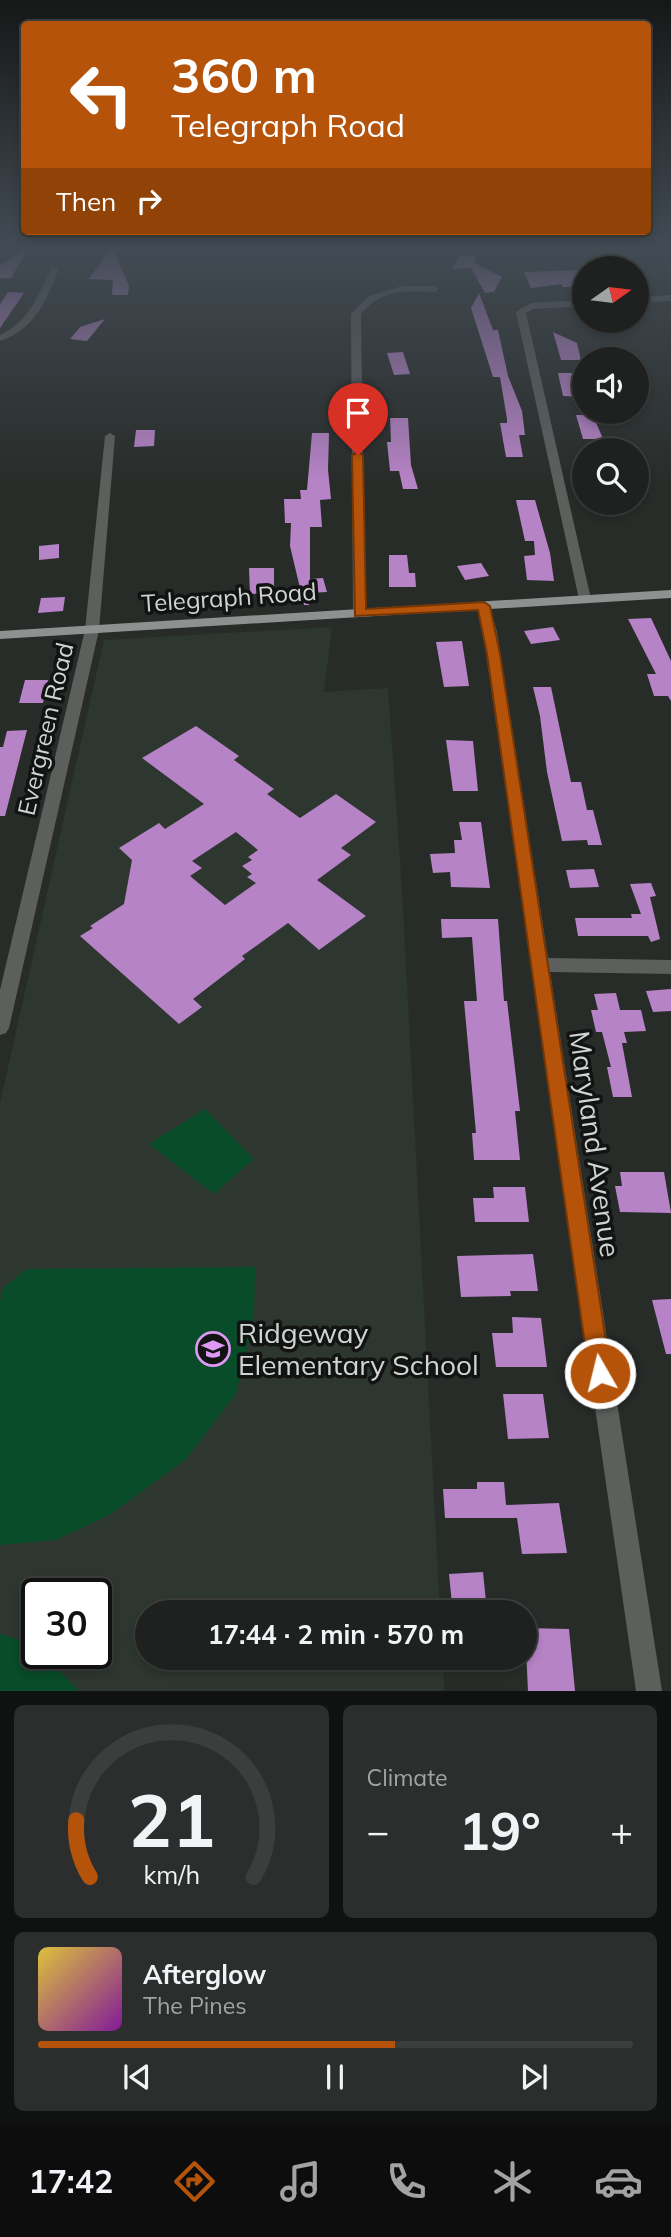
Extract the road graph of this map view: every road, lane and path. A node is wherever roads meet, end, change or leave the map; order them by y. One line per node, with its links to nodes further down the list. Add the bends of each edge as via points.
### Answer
1 (23, 326): 4 (street)
2 (356, 326): 9 (street)
3 (524, 326): 7 (street)
4 (0, 338)
5 (110, 436): 10 (street, Evergreen Road)
6 (671, 594): 7 (main road, Telegraph Road)
7 (585, 599): 8 (main road, Telegraph Road)
8 (484, 606): 9 (main road, Telegraph Road); 12 (street, Maryland Avenue)
9 (359, 613): 10 (main road, Telegraph Road)
10 (92, 630): 11 (main road, Telegraph Road); 14 (street, Evergreen Road)
11 (0, 635)
12 (541, 965): 13 (street); 15 (street, Maryland Avenue)
13 (671, 967)
14 (0, 1028)
15 (649, 1691)

